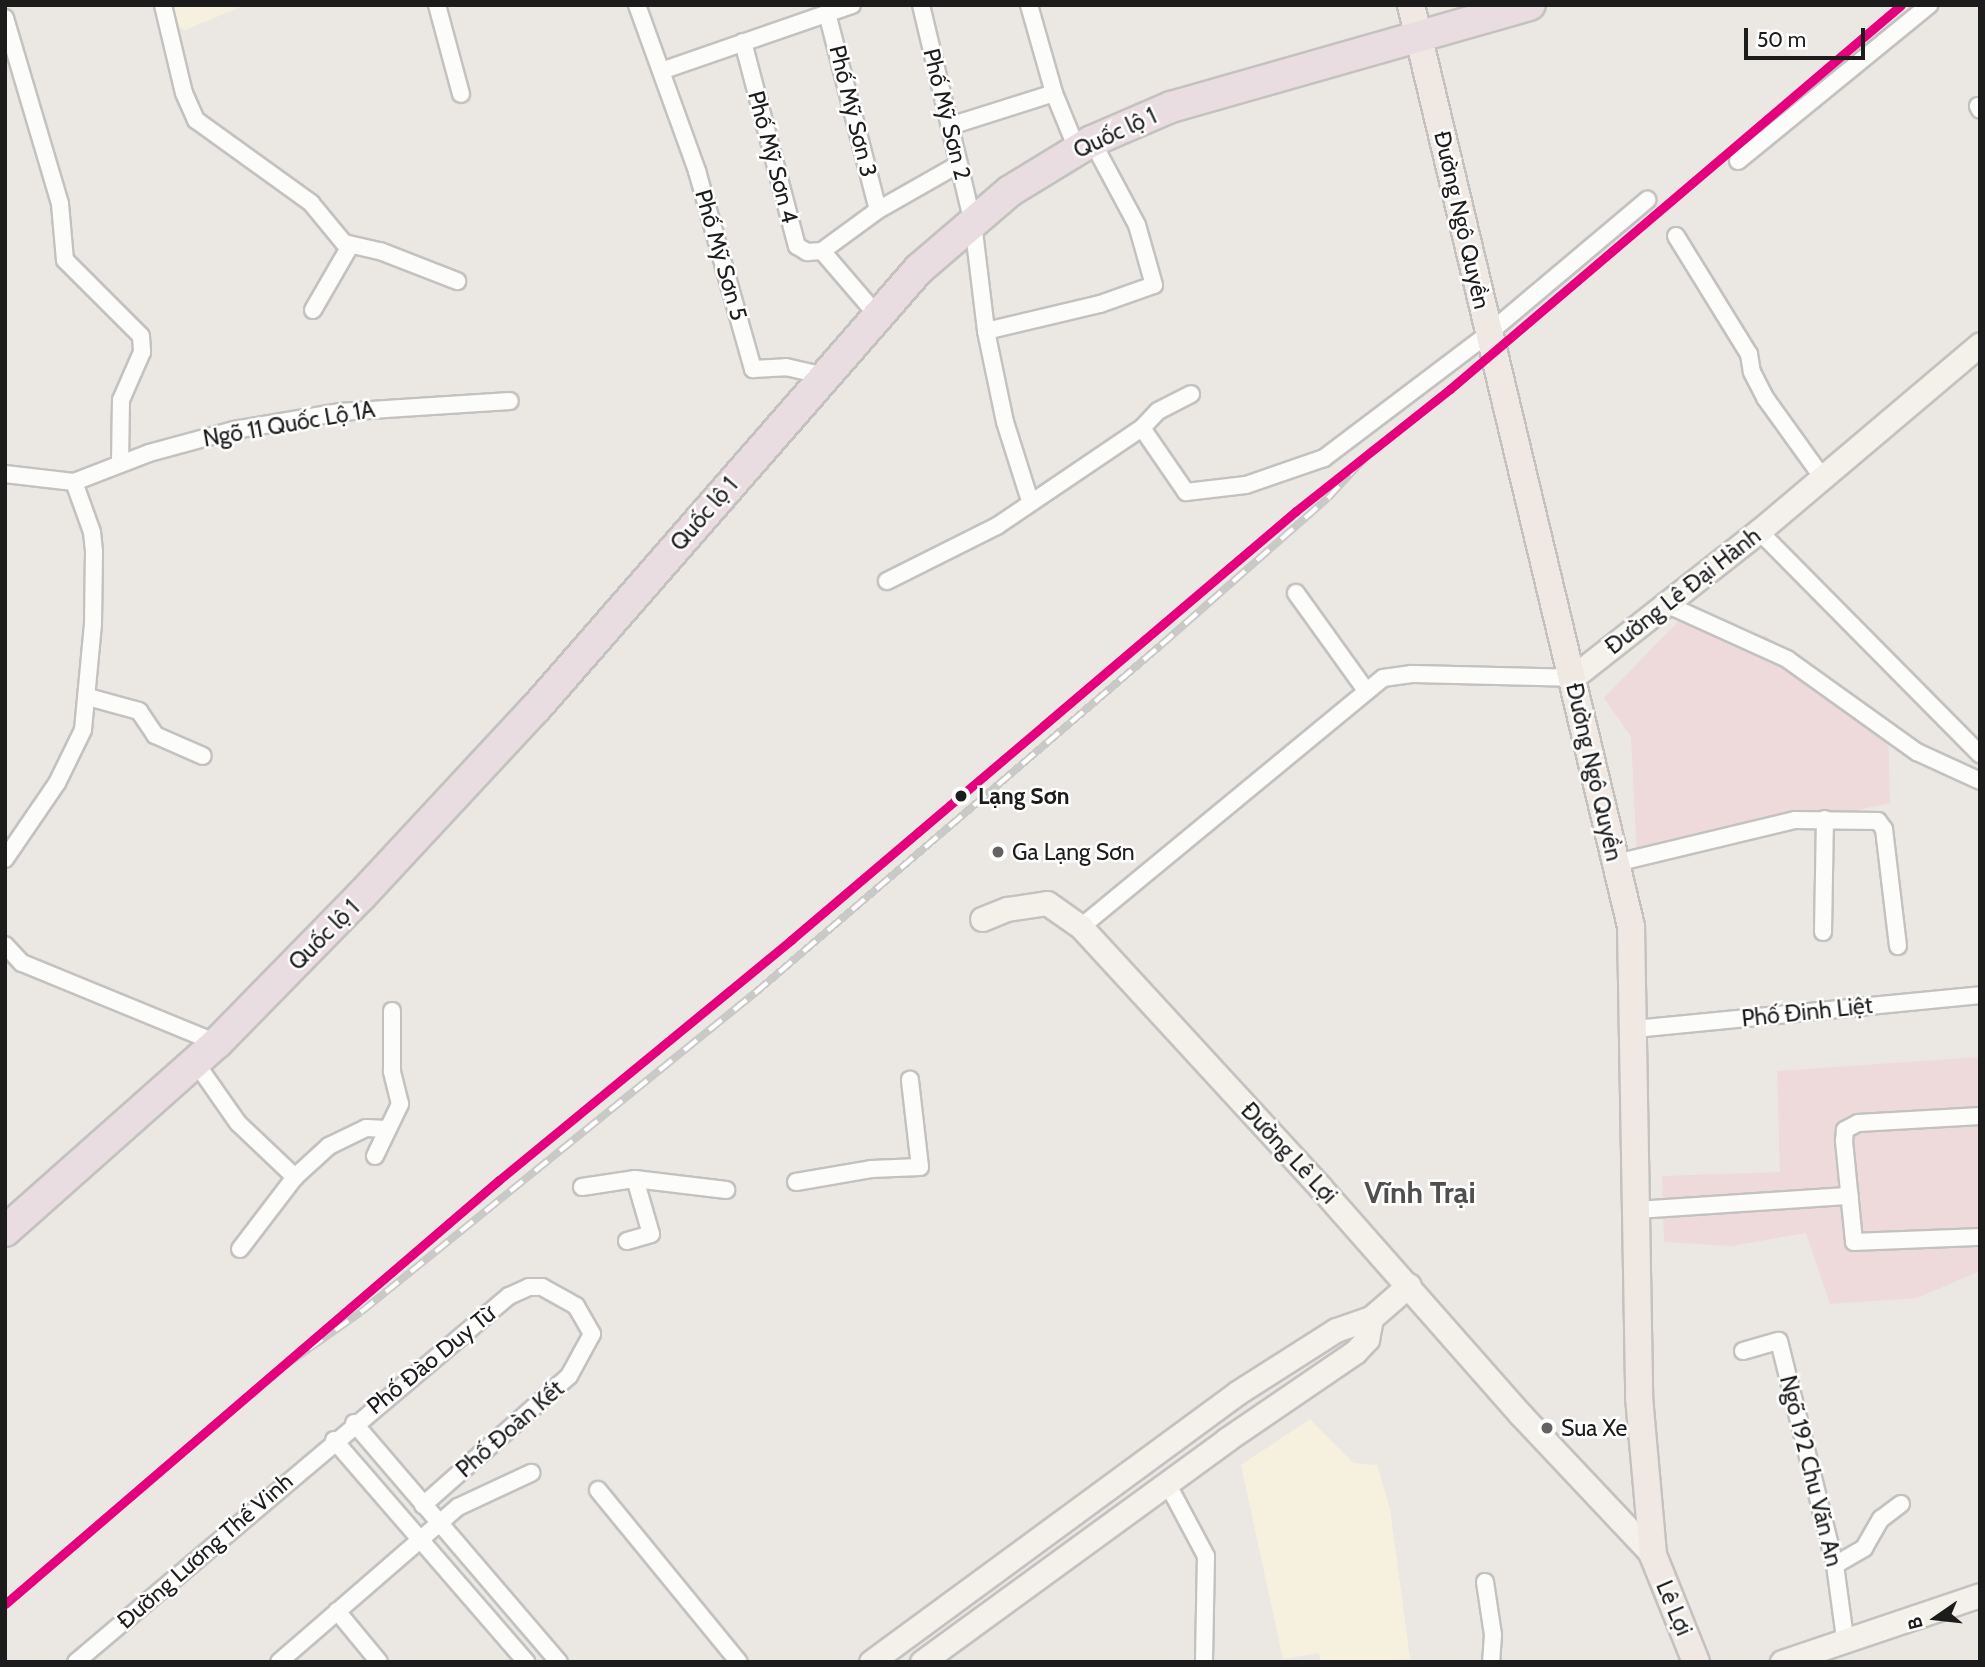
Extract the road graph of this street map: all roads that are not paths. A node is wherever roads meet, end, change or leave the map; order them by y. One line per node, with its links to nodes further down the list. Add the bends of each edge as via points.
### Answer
1 (163, 5): 25 (street, via 184,93 196,120 311,203)
2 (437, 5): 16 (street)
3 (637, 5): 14 (street)
4 (852, 5): 10 (street)
5 (921, 5): 17 (street, Phố Mỹ Sơn 2)
6 (1029, 5): 15 (street)
7 (1411, 5): 12 (main road, Đường Ngô Quyền)
8 (1530, 5): 12 (highway, Quốc lộ 1)
9 (1930, 5): 19 (street)
10 (827, 13): 13 (street); 22 (street, Phố Mỹ Sơn 3)
11 (5, 18): 37 (street, via 60,204 65,260 141,336 142,352 121,400)
12 (1418, 36): 18 (highway, Quốc lộ 1, via 1223,89); 31 (main road, Đường Ngô Quyền)
13 (743, 42): 14 (street); 26 (street, Phố Mỹ Sơn 4, via 797,246 801,251)
14 (664, 70): 33 (street, Phố Mỹ Sơn 5, via 753,369 786,367)
15 (1054, 93): 17 (street); 18 (street)
16 (461, 94)
17 (950, 126): 20 (street, Phố Mỹ Sơn 2)
18 (1085, 145): 23 (highway, Quốc lộ 1, via 1010,191); 30 (street, via 1137,225 1153,285 1100,304)
19 (1738, 160)
20 (959, 164): 22 (street); 23 (street, Phố Mỹ Sơn 2)
21 (1647, 200): 31 (street)
22 (878, 210): 26 (street)
23 (973, 223): 29 (highway, Quốc lộ 1, via 919,269); 30 (street, Phố Mỹ Sơn 2)
24 (1676, 236): 39 (street, via 1749,354 1752,372 1766,399)
25 (351, 246): 27 (street, via 380,251); 28 (street)
26 (822, 251): 29 (street)
27 (457, 281)
28 (313, 310)
29 (877, 314): 33 (highway, Quốc lộ 1)
30 (986, 331): 41 (street, Phố Mỹ Sơn 2, via 1004,422)
31 (1489, 333): 36 (street, via 1324,458 1246,485 1186,492); 46 (main road, Đường Ngô Quyền)
32 (1980, 344): 39 (street, Đường Lê Đại Hành)
33 (825, 376): 63 (highway, Quốc lộ 1, via 449,804)
34 (1191, 394): 36 (street, via 1158,411)
35 (510, 401): 37 (street, Ngõ 11 Quốc Lộ 1A, via 340,412 234,430)
36 (1142, 428): 41 (street)
37 (120, 464): 40 (street, Ngõ 11 Quốc Lộ 1A)
38 (5, 474): 40 (street)
39 (1822, 477): 42 (street, Đường Lê Đại Hành)
40 (74, 482): 48 (street, via 94,552)
41 (1030, 501): 43 (street, via 997,526)
42 (1759, 531): 45 (street, Đường Lê Đại Hành); 49 (street)
43 (887, 581)
44 (1296, 593): 47 (street)
45 (1666, 604): 46 (street, Đường Lê Đại Hành); 51 (street, via 1787,659 1917,752)
46 (1572, 678): 47 (street, via 1412,674 1383,678); 54 (main road, Đường Ngô Quyền)
47 (1364, 689): 56 (street)
48 (88, 697): 50 (street, via 139,711 155,735); 53 (street, via 74,753)
49 (1980, 754)
50 (202, 756)
51 (1980, 781)
52 (1825, 819): 54 (street, via 1783,823); 57 (street); 59 (street, via 1861,817 1883,824)
53 (5, 859)
54 (1616, 863): 62 (main road, Đường Ngô Quyền, via 1631,926)
55 (982, 919): 56 (street, Đường Lê Lợi, via 1047,903)
56 (1081, 927): 80 (street, Đường Lê Lợi)
57 (1823, 932)
58 (5, 946): 63 (street, via 22,963)
59 (1898, 946)
60 (1980, 995): 62 (street, Phố Đinh Liệt)
61 (392, 1011): 67 (street, via 392,1071 400,1104)
62 (1635, 1029): 75 (main road, Đường Ngô Quyền)
63 (217, 1042): 64 (highway, Quốc lộ 1)
64 (195, 1063): 69 (street, via 237,1123); 76 (highway, Quốc lộ 1)
65 (910, 1080): 71 (street, via 920,1167 871,1169)
66 (1980, 1116): 74 (street, via 1858,1123 1845,1130)
67 (386, 1129): 68 (street); 69 (street, via 373,1126 340,1140)
68 (375, 1156)
69 (295, 1177): 79 (street)
70 (635, 1179): 72 (street); 73 (street); 78 (street, via 650,1234)
71 (796, 1182)
72 (582, 1186)
73 (726, 1189)
74 (1850, 1196): 75 (street); 77 (street, via 1854,1242)
75 (1637, 1210): 97 (main road, Đường Ngô Quyền, via 1639,1397)
76 (5, 1231)
77 (1980, 1237)
78 (627, 1241)
79 (240, 1249)
80 (1409, 1285): 82 (street); 97 (street, Đường Lê Lợi, via 1521,1415)
81 (509, 1296): 86 (street, Phố Đào Duy Từ); 93 (street, Phố Đoàn Kết, via 542,1287 576,1306 590,1324 589,1346 569,1376)
82 (1371, 1318): 84 (street, via 1336,1330); 85 (street, via 1367,1339 1355,1352)
83 (1743, 1351): 98 (street, Ngõ 192 Chu Văn An, via 1779,1341)
84 (1237, 1393): 85 (street); 91 (street)
85 (1257, 1418): 89 (street)
86 (354, 1423): 87 (street, Đường Lương Thế Vinh); 93 (street)
87 (334, 1440): 96 (street); 104 (street, Đường Lương Thế Vinh)
88 (531, 1473): 94 (street, via 468,1501)
89 (1167, 1483): 95 (street); 111 (street, via 1206,1556)
90 (598, 1490): 109 (street)
91 (1090, 1500): 95 (street); 103 (street)
92 (1901, 1504): 98 (street, via 1881,1519 1864,1548)
93 (422, 1505): 94 (street)
94 (439, 1525): 96 (street); 108 (street)
95 (1110, 1526): 110 (street)
96 (421, 1540): 101 (street); 107 (street)
97 (1653, 1555): 113 (main road, Lê Lợi)
98 (1835, 1565): 102 (street, Ngõ 192 Chu Văn An)
99 (1485, 1582): 112 (street, via 1493,1636)
100 (1980, 1595): 102 (street)
101 (337, 1611): 105 (street); 106 (street)
102 (1845, 1638): 114 (street)
103 (884, 1658)
104 (76, 1662)
105 (279, 1662)
106 (379, 1662)
107 (526, 1662)
108 (559, 1662)
109 (739, 1662)
110 (922, 1662)
111 (1204, 1662)
112 (1491, 1662)
113 (1696, 1662)
114 (1782, 1662)

